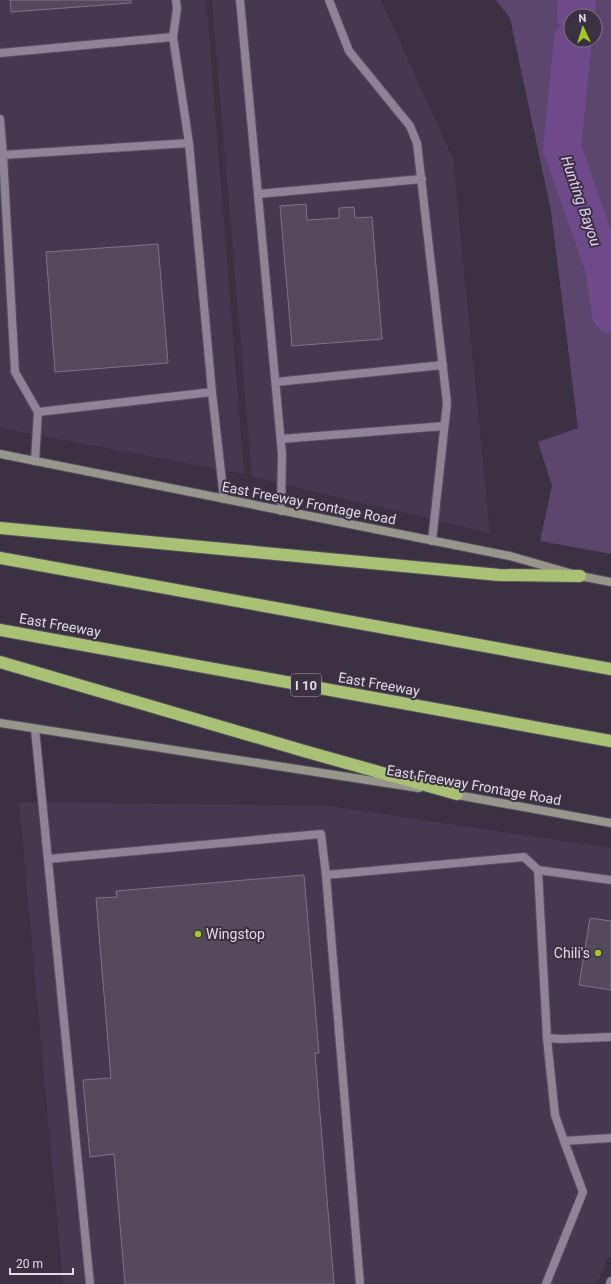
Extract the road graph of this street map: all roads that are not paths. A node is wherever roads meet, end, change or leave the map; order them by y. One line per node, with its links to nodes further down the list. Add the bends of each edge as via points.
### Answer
1 (176, 0): 4 (street)
2 (240, 0): 10 (street)
3 (329, 0): 9 (street, via 349,51 410,126 417,143)
4 (173, 37): 5 (street); 7 (street)
5 (0, 53)
6 (0, 119): 8 (street)
7 (189, 143): 8 (street); 13 (street)
8 (3, 155): 14 (street, via 15,372)
9 (422, 179): 10 (street); 11 (street)
10 (258, 194): 12 (street)
11 (443, 365): 12 (street); 15 (street, via 447,403)
12 (276, 382): 16 (street)
13 (212, 392): 14 (street); 19 (street)
14 (38, 412): 18 (street)
15 (444, 426): 16 (street); 22 (street)
16 (281, 439): 20 (street)
17 (0, 454): 18 (main road, East Freeway Frontage Road)
18 (35, 461): 19 (main road, East Freeway Frontage Road)
19 (224, 499): 20 (main road, East Freeway Frontage Road)
20 (281, 511): 22 (main road, East Freeway Frontage Road)
21 (0, 528): 24 (highway, via 499,575)
22 (432, 540): 24 (main road, East Freeway Frontage Road, via 510,556)
23 (0, 558): 28 (highway)
24 (580, 576): 25 (main road, East Freeway Frontage Road)
25 (611, 582)
26 (0, 630): 31 (highway, East Freeway / I 10)
27 (0, 662): 32 (highway)
28 (611, 669)
29 (0, 723): 30 (main road, East Freeway Frontage Road)
30 (35, 729): 32 (main road, East Freeway Frontage Road); 34 (street)
31 (611, 741)
32 (458, 794): 33 (main road, East Freeway Frontage Road)
33 (611, 823)
34 (48, 859): 36 (street, via 321,834); 43 (street)
35 (538, 870): 36 (street, via 524,857); 37 (street); 39 (street)
36 (326, 875): 44 (street)
37 (611, 880)
38 (611, 1037): 39 (street)
39 (547, 1038): 41 (street, via 555,1115)
40 (611, 1138): 41 (street)
41 (564, 1141): 45 (street, via 582,1192)
42 (611, 1281): 46 (street)
43 (90, 1284)
44 (360, 1284)
45 (546, 1284)
46 (610, 1284)

